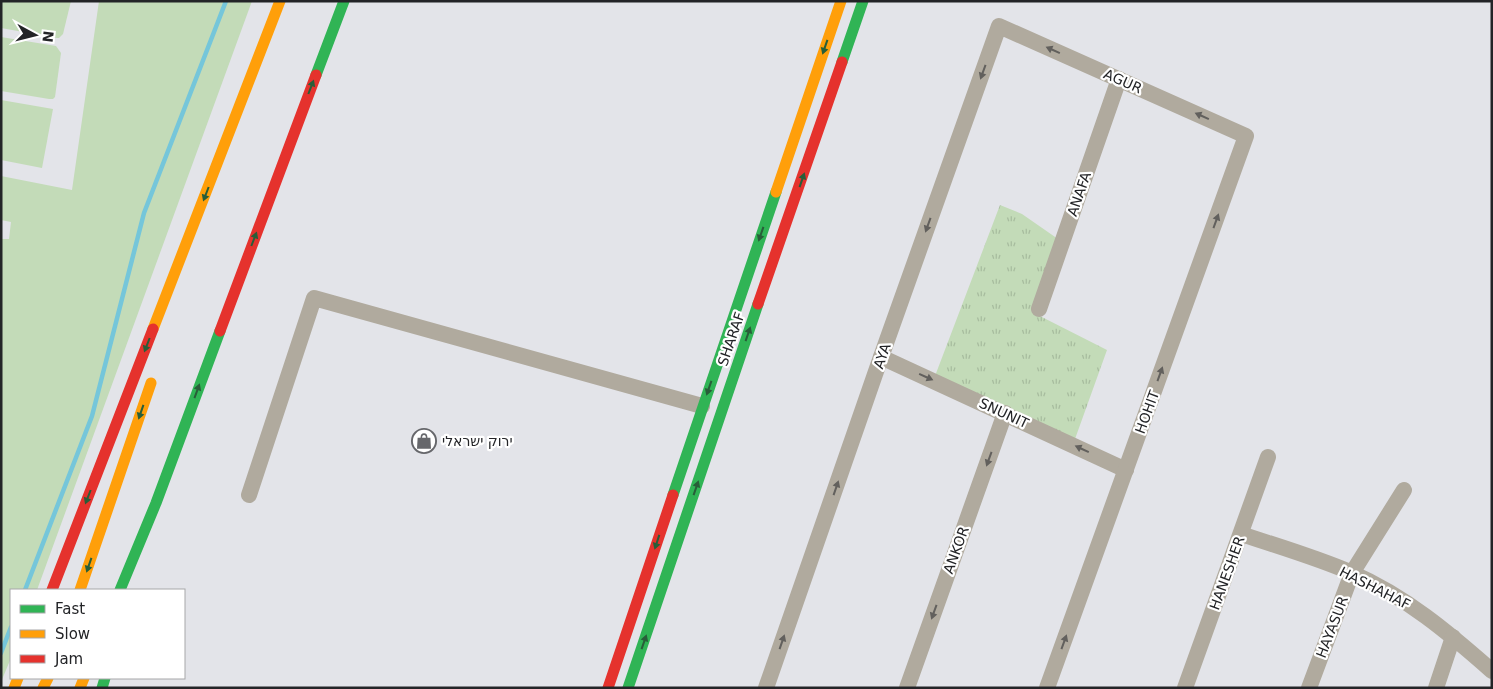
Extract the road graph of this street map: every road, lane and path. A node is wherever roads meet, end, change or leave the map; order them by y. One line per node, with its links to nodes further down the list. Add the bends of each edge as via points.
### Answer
1 (281, 1): 8 (main road); 21 (main road, one-way to 21)
2 (344, 1): 18 (main road, one-way to 2)
3 (841, 1): 12 (main road, SHARAF, one-way to 12)
4 (864, 1): 28 (main road, SHARAF, one-way to 4)
5 (999, 26): 6 (street, AGUR, one-way to 5); 10 (street, AYA, one-way to 10)
6 (1119, 79): 7 (street, AGUR, one-way to 6); 9 (street, ANAFA)
7 (1246, 136): 15 (street, HOHIT, one-way to 7)
8 (202, 235)
9 (1039, 309)
10 (881, 357): 13 (street, SNUNIT, one-way to 13); 29 (street, AYA, one-way to 10)
11 (154, 375): 22 (main road, one-way to 22)
12 (702, 406): 17 (street, via 314,298); 27 (main road, SHARAF, one-way to 27)
13 (1005, 413): 15 (street, SNUNIT, one-way to 13); 30 (street, ANKOR, one-way to 30)
14 (1268, 457): 19 (street, HANESHER)
15 (1126, 470): 31 (street, HOHIT, one-way to 15)
16 (1404, 490): 20 (street, HAYASUR)
17 (249, 495)
18 (156, 503): 23 (main road); 24 (main road)
19 (1241, 534): 20 (street, HASHAHAF); 32 (street, HANESHER)
20 (1352, 573): 25 (street, HASHAHAF, via 1406,602); 33 (street, HAYASUR)
21 (52, 589)
22 (80, 589)
23 (120, 589)
24 (130, 589)
25 (1453, 637): 26 (street, HASHAHAF); 34 (street)
26 (1492, 671)
27 (608, 688)
28 (628, 688)
29 (766, 688)
30 (907, 688)
31 (1047, 688)
32 (1185, 688)
33 (1309, 688)
34 (1436, 688)

